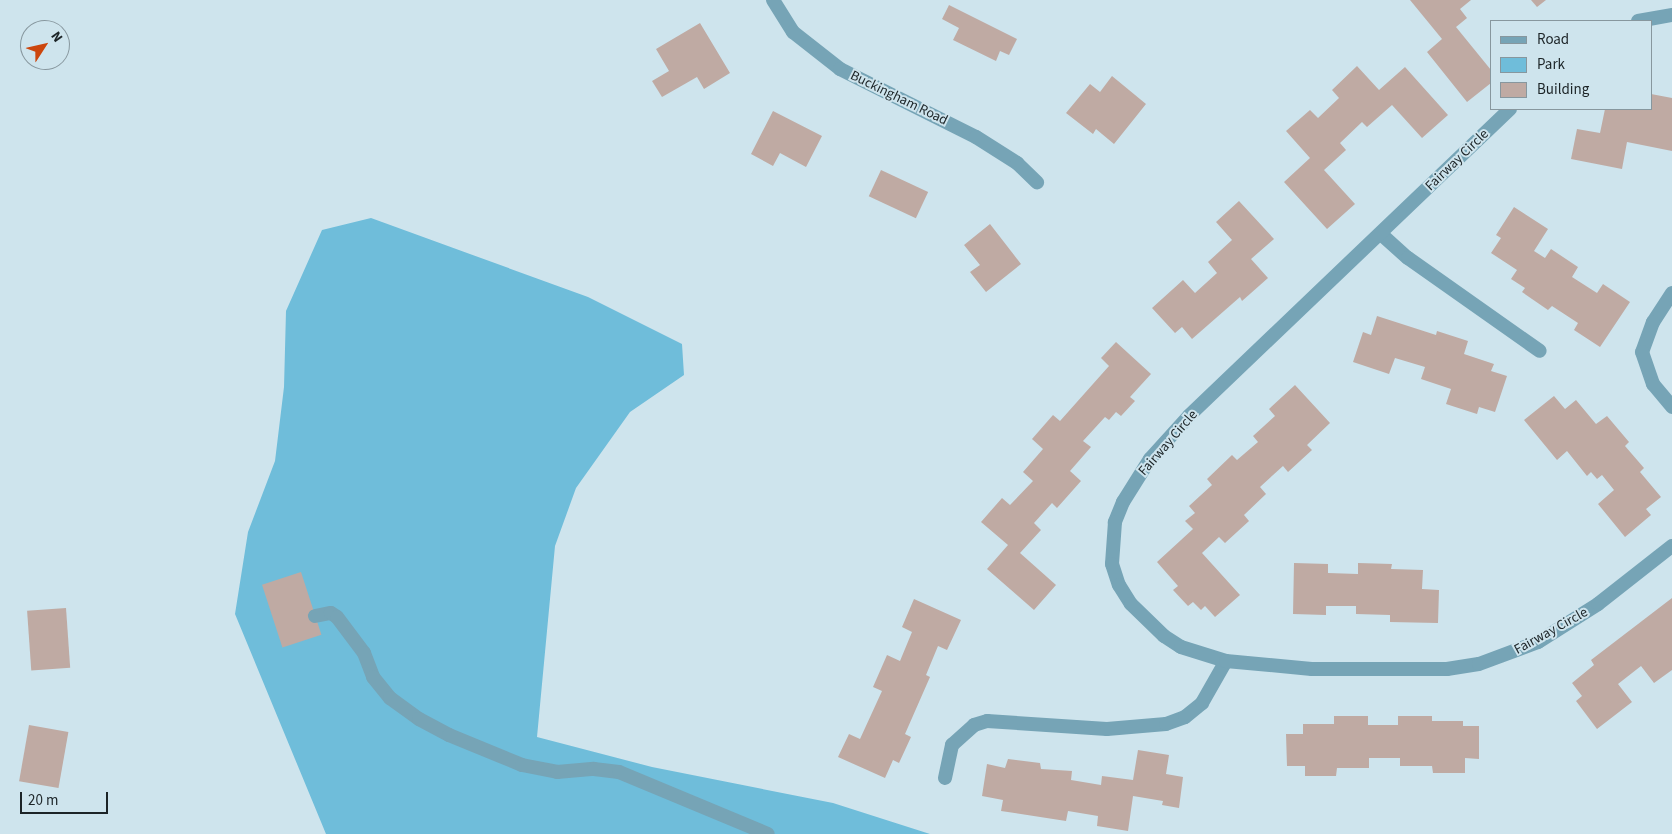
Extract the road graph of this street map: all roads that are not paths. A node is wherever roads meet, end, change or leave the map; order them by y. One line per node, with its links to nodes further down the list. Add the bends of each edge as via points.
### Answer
1 (773, 0): 5 (street, Buckingham Road, via 793,32 840,69 976,137 1016,163)
2 (1672, 15): 3 (street)
3 (1644, 20)
4 (1509, 110): 6 (street, Fairway Circle)
5 (1037, 182)
6 (1381, 234): 8 (street, via 1408,258); 12 (street, Fairway Circle, via 1168,439 1135,481 1115,522 1112,564 1131,604 1146,621 1181,647)
7 (1672, 292): 9 (street, via 1652,322 1642,352 1654,384)
8 (1540, 352)
9 (1672, 407)
10 (1672, 546): 12 (street, Fairway Circle, via 1567,625 1508,655 1479,664 1447,669 1358,670)
11 (315, 616): 14 (street, via 331,613 336,617 364,654 373,678 390,698 418,719 449,735 522,765 557,772 594,769 619,772)
12 (1226, 661): 13 (street, via 1202,703 1185,717 1166,724 1107,729 974,724 952,745)
13 (945, 778)
14 (768, 834)

